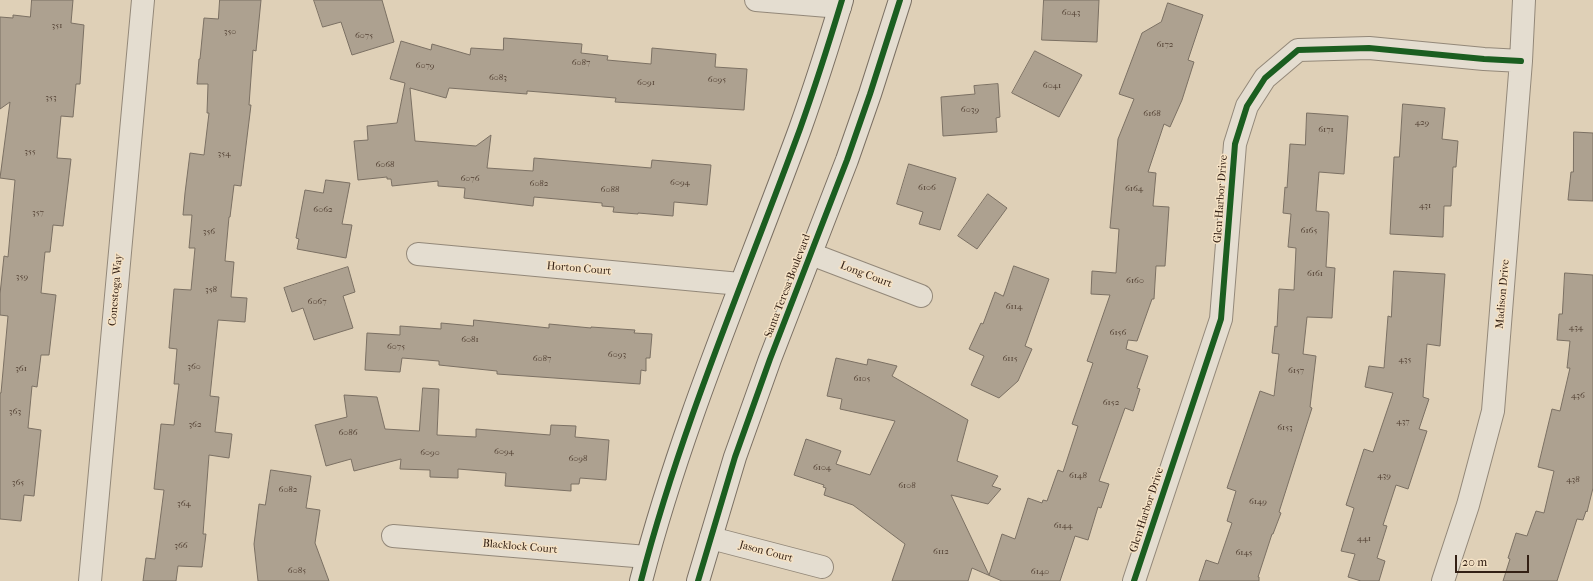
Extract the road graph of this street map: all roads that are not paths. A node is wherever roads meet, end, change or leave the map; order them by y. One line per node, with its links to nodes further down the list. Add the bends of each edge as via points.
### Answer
1 (143, 0): 15 (street, Conestoga Way)
2 (756, 0): 5 (street)
3 (900, 0): 8 (street, Santa Teresa Boulevard, via 847,160)
4 (1524, 0): 6 (street, Madison Drive)
5 (841, 4): 9 (street, via 800,128)
6 (1521, 61): 18 (street, Glen Harbor Drive, via 1370,48 1298,50 1265,78 1247,106 1235,144 1221,319); 19 (street, Madison Drive, via 1493,411 1468,505)
7 (418, 254): 9 (street, Horton Court)
8 (810, 254): 10 (street, Long Court); 12 (street, Santa Teresa Boulevard, via 735,457)
9 (740, 284): 13 (street, via 700,391)
10 (921, 296)
11 (394, 536): 13 (street, Blacklock Court)
12 (711, 538): 14 (street, Jason Court); 17 (street, Santa Teresa Boulevard)
13 (647, 557): 16 (street)
14 (822, 567)
15 (90, 581)
16 (641, 581)
17 (698, 581)
18 (1134, 581)
19 (1444, 581)

